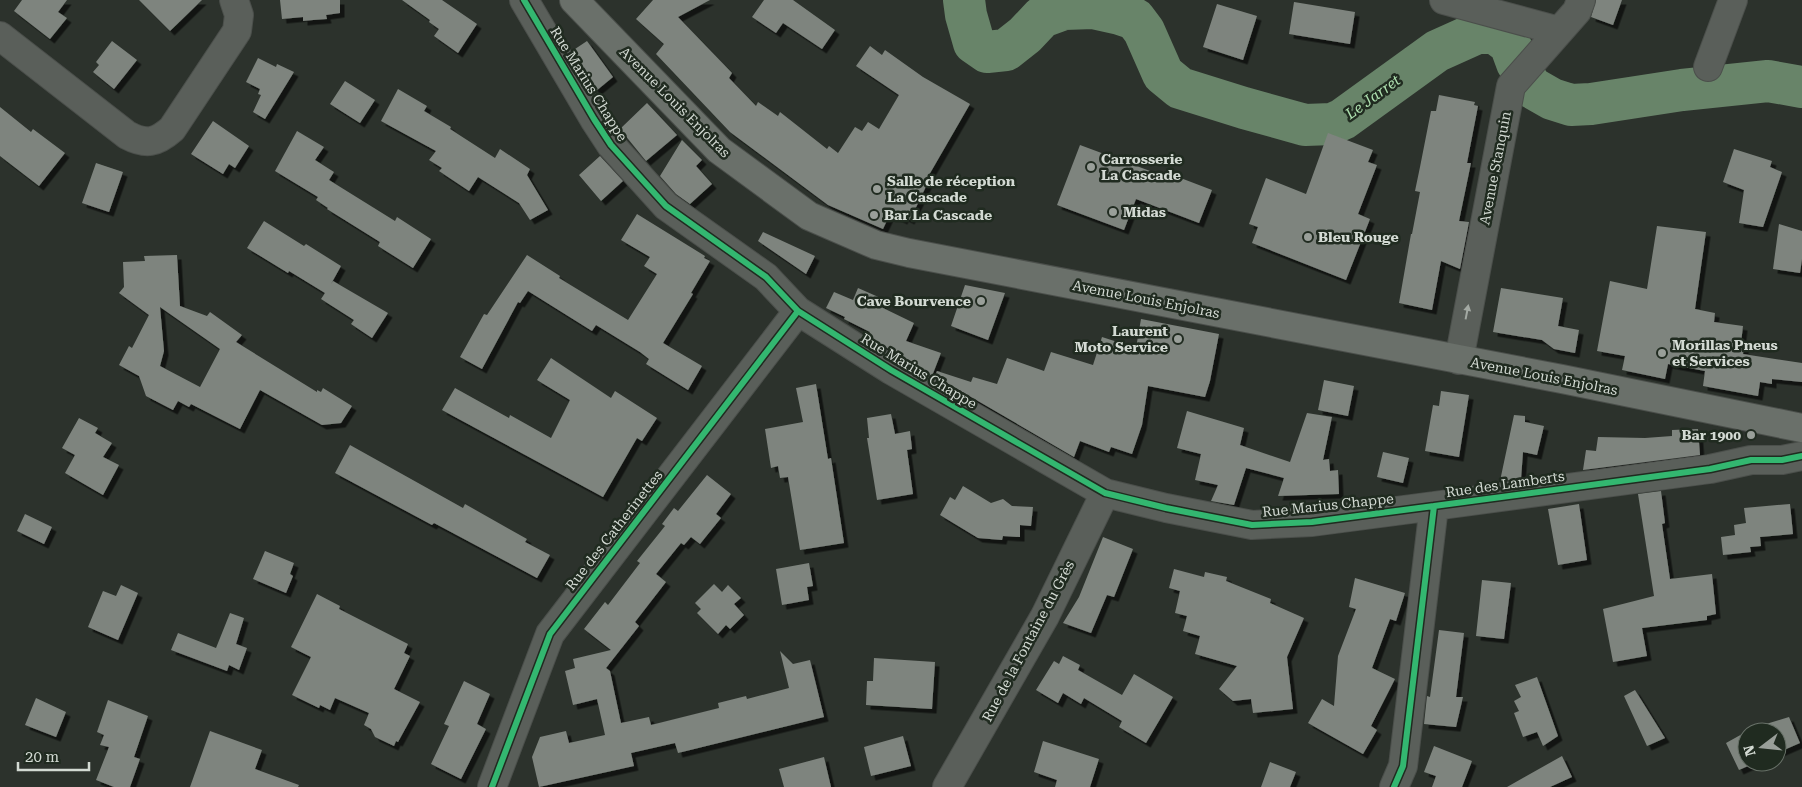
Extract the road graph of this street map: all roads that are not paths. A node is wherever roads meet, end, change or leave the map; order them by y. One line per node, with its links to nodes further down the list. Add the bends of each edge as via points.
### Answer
1 (234, 0): 8 (street, via 239,15 238,31 172,129 161,139 150,141 139,141 128,135)
2 (524, 0): 10 (street, Rue Marius Chappe, via 611,145 666,206 766,277)
3 (574, 0): 11 (main road, Avenue Louis Enjolras, via 719,150 809,216 876,245)
4 (1444, 0): 7 (street)
5 (1581, 0): 7 (street, Avenue Stanquin, via 1577,11)
6 (1733, 0): 9 (street)
7 (1559, 31): 11 (street, Avenue Stanquin, one-way to 7, via 1509,96)
8 (0, 36)
9 (1708, 67)
10 (798, 311): 15 (street, Rue Marius Chappe, via 891,370); 17 (street, Rue des Catherinettes, via 550,634)
11 (1459, 360): 12 (main road, Avenue Louis Enjolras)
12 (1796, 427): 14 (street, Rue des Lamberts)
13 (1802, 456): 14 (street, Rue des Lamberts)
14 (1751, 460): 16 (street, Rue des Lamberts, via 1710,469)
15 (1104, 493): 16 (street, Rue Marius Chappe, via 1252,525 1312,522); 18 (street, Rue de la Fontaine du Grès, via 1045,616)
16 (1434, 506): 19 (street, Rue des Lamberts, via 1403,766)
17 (492, 787)
18 (947, 787)
19 (1394, 787)

